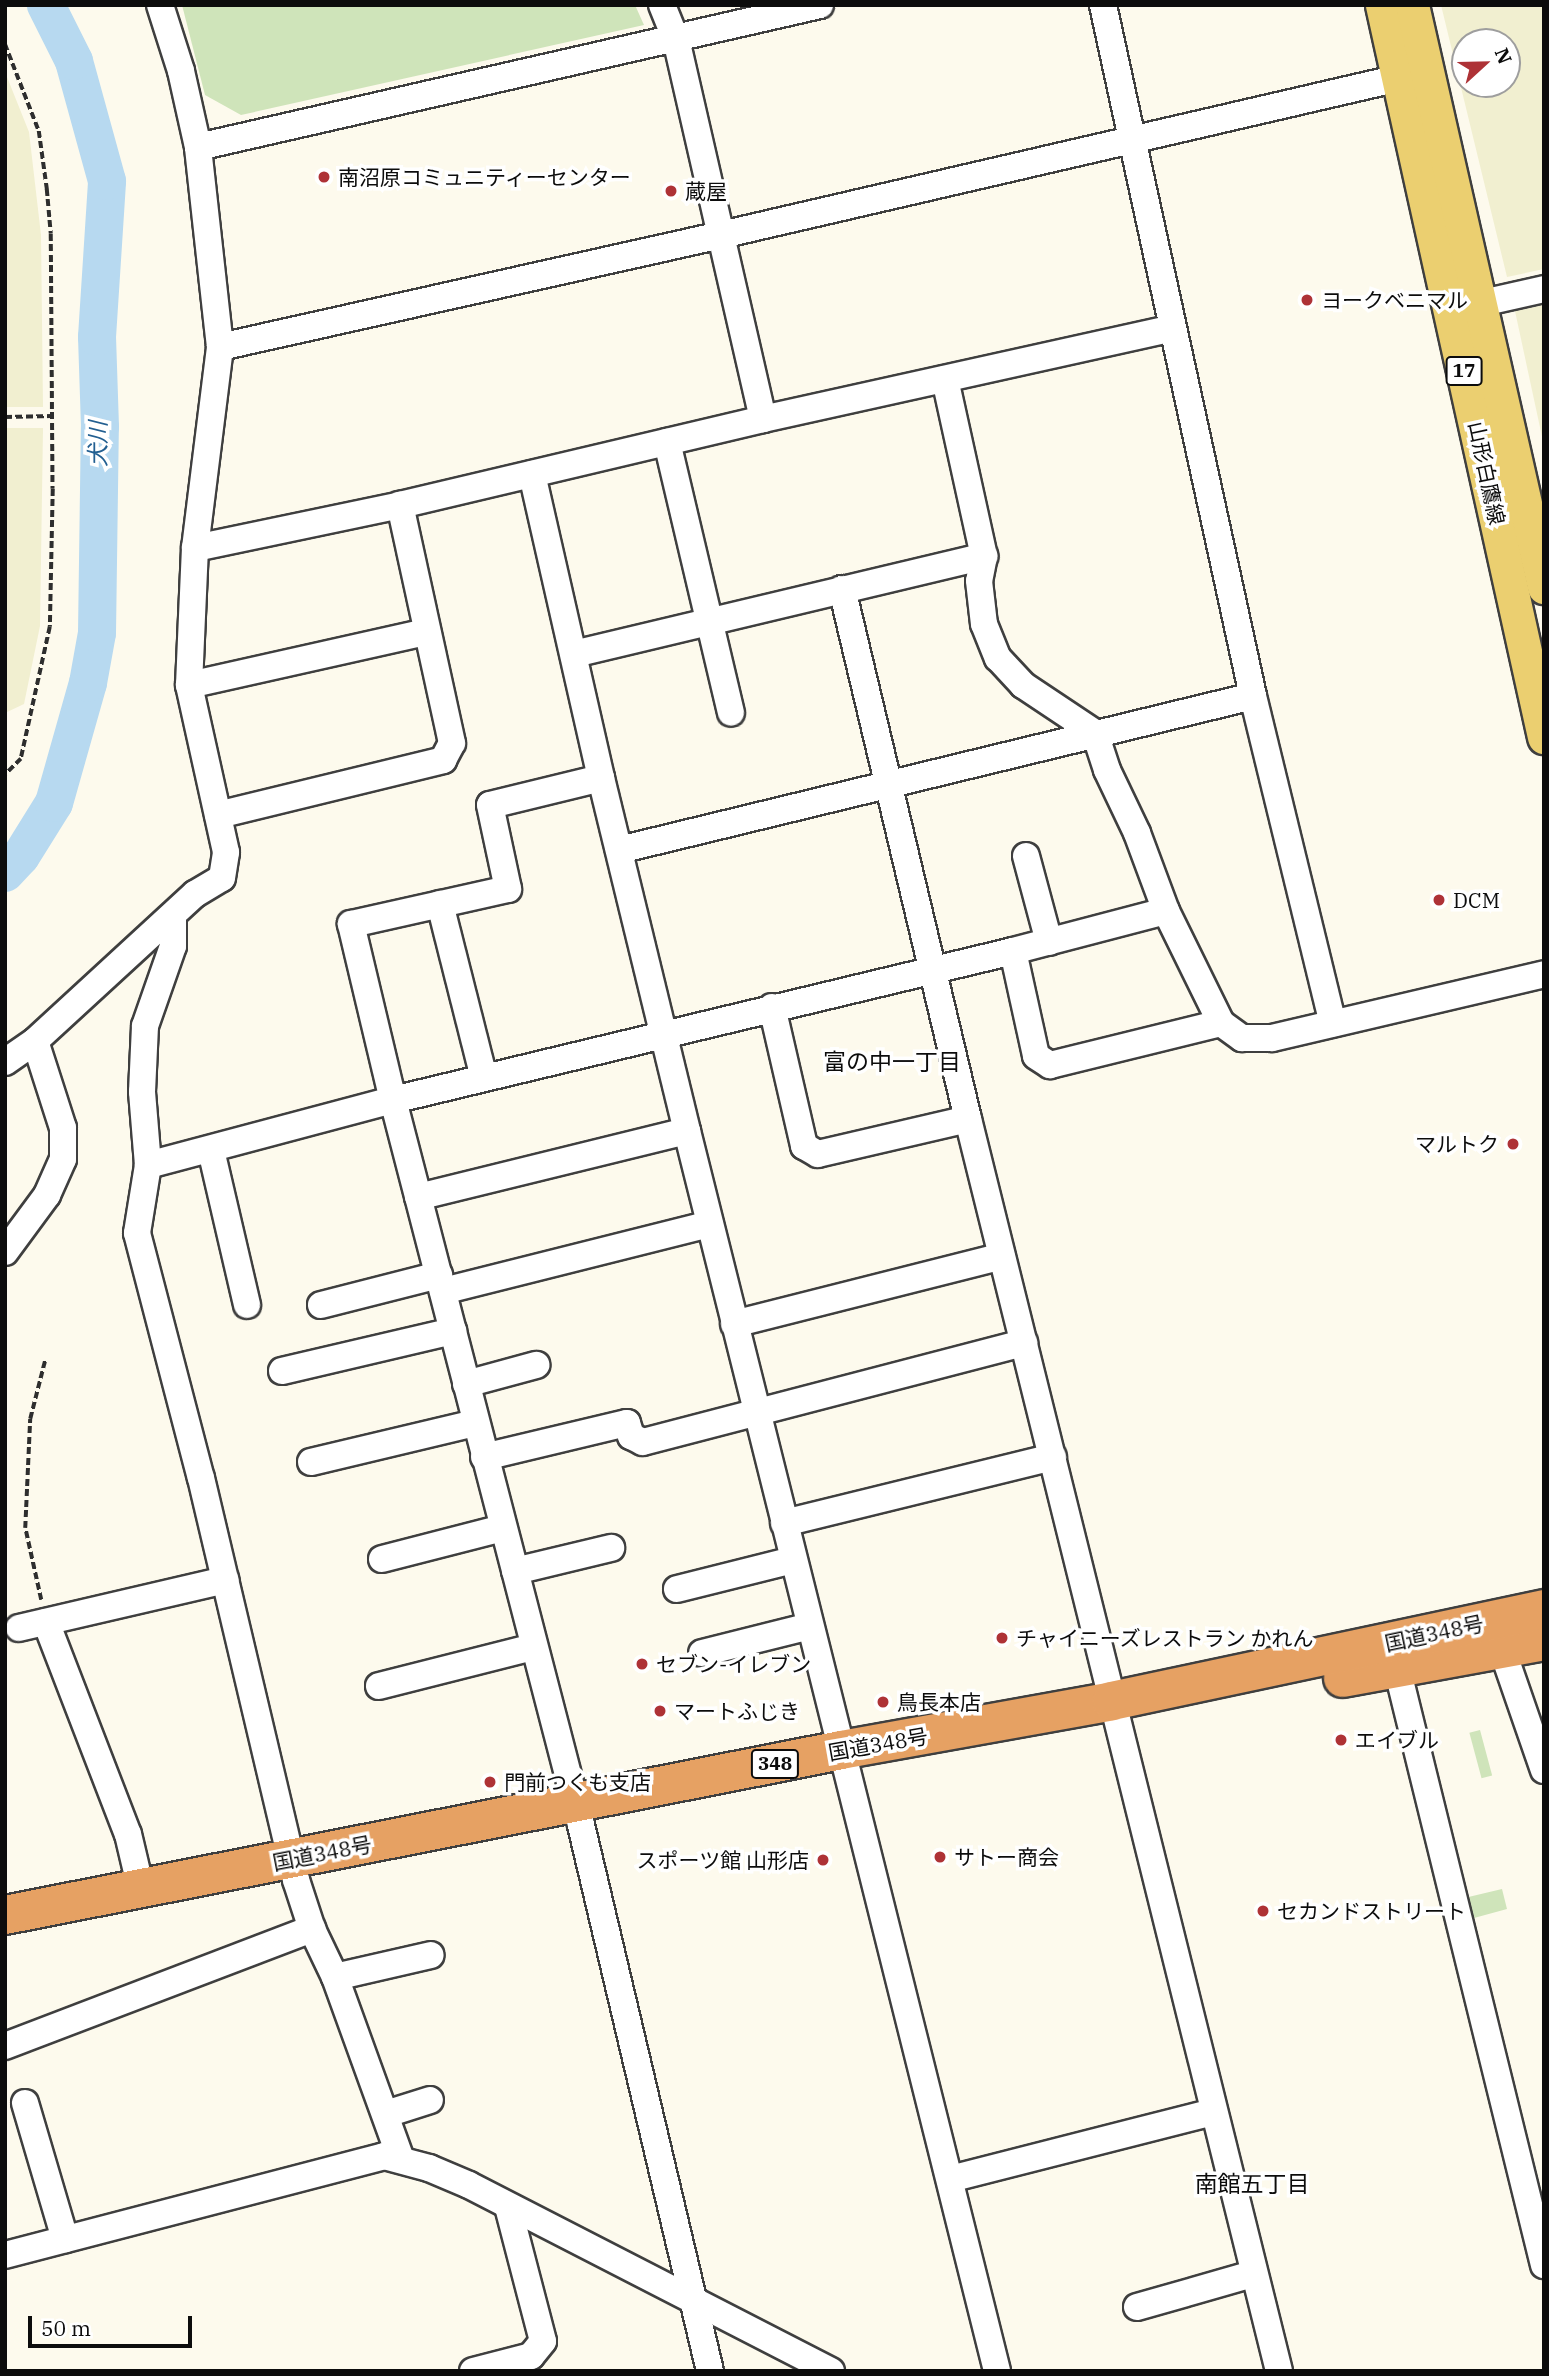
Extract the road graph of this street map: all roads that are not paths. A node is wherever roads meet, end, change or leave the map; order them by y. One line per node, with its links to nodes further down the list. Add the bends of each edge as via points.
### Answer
1 (160, 5): 10 (street)
2 (662, 5): 7 (street)
3 (820, 5): 7 (street)
4 (1103, 5): 9 (street)
5 (1382, 5): 8 (main road, 山形白鷹線 / 17)
6 (1412, 5): 8 (main road, 山形白鷹線 / 17)
7 (676, 39): 10 (street); 11 (street)
8 (1414, 74): 9 (street); 13 (main road, 山形白鷹線 / 17); 32 (main road, 山形白鷹線 / 17)
9 (1132, 140): 11 (street); 14 (street)
10 (198, 147): 15 (street)
11 (721, 235): 15 (street); 17 (street)
12 (1544, 289): 13 (street)
13 (1482, 303): 23 (main road, 山形白鷹線 / 17)
14 (1172, 328): 16 (street); 29 (street)
15 (220, 346): 21 (street)
16 (945, 379): 17 (street); 22 (street)
17 (764, 419): 18 (street)
18 (667, 442): 19 (street); 25 (street)
19 (532, 474): 20 (street); 27 (street)
20 (400, 505): 21 (street); 26 (street)
21 (195, 548): 28 (street)
22 (984, 556): 24 (street); 31 (street, via 979,582 983,613 998,658 1023,685)
23 (1544, 587)
24 (842, 589): 25 (street); 34 (street)
25 (708, 621): 27 (street); 30 (street)
26 (426, 632): 28 (street); 35 (street, via 452,743 443,760)
27 (574, 654): 33 (street)
28 (188, 685): 35 (street)
29 (1253, 696): 31 (street); 47 (street)
30 (731, 713)
31 (1095, 733): 34 (street); 39 (street)
32 (1544, 737)
33 (601, 778): 36 (street); 38 (street, via 490,805 508,889)
34 (887, 784): 36 (street); 43 (street)
35 (218, 815): 40 (street, via 226,852 222,878 194,894)
36 (619, 850): 48 (street)
37 (1026, 856): 41 (street)
38 (440, 904): 51 (street); 52 (street, via 351,924)
39 (1166, 911): 41 (street); 46 (street)
40 (173, 916): 49 (street); 56 (street, via 173,946 145,1026 142,1092)
41 (1049, 942): 42 (street)
42 (1013, 951): 43 (street); 46 (street, via 1036,1056 1050,1065)
43 (934, 969): 45 (street); 53 (street)
44 (1544, 974): 47 (street)
45 (772, 1007): 48 (street); 53 (street, via 804,1146 818,1154)
46 (1221, 1023): 47 (street, via 1242,1038 1272,1038)
47 (1333, 1023)
48 (663, 1033): 51 (street); 54 (street)
49 (35, 1041): 50 (street); 59 (street, via 62,1129 63,1159 47,1195)
50 (5, 1062)
51 (484, 1078): 52 (street)
52 (393, 1100): 55 (street); 57 (street)
53 (968, 1119): 60 (street)
54 (687, 1131): 57 (street); 58 (street)
55 (211, 1150): 56 (street); 62 (street)
56 (148, 1165): 81 (street, via 136,1233)
57 (418, 1197): 61 (street)
58 (710, 1224): 61 (street); 64 (street)
59 (5, 1252)
60 (1002, 1256): 64 (street); 66 (street)
61 (441, 1283): 63 (street); 65 (street)
62 (247, 1305)
63 (321, 1305)
64 (734, 1324): 70 (street)
65 (453, 1331): 68 (street); 69 (street)
66 (1024, 1343): 70 (street); 73 (street)
67 (536, 1365): 69 (street)
68 (282, 1371)
69 (466, 1384): 71 (street)
70 (757, 1413): 72 (street, via 643,1441 631,1436 626,1423); 75 (street)
71 (475, 1423): 72 (street); 74 (street)
72 (484, 1457): 76 (street)
73 (1053, 1457): 75 (street); 93 (street)
74 (311, 1462)
75 (784, 1523): 79 (street)
76 (503, 1528): 78 (street); 80 (street)
77 (611, 1548): 80 (street)
78 (382, 1559)
79 (793, 1560): 82 (street); 85 (street)
80 (515, 1572): 88 (street)
81 (226, 1580): 84 (street); 97 (street)
82 (677, 1589)
83 (1544, 1609): 93 (highway, 国道348号 / 348)
84 (46, 1622): 86 (street); 98 (street, via 128,1834)
85 (810, 1626): 90 (street); 94 (street)
86 (19, 1628)
87 (1544, 1641): 89 (highway, 国道348号 / 348)
88 (533, 1647): 92 (street); 96 (street)
89 (1502, 1649): 91 (highway, 国道348号 / 348); 95 (street)
90 (702, 1653)
91 (1397, 1668): 93 (highway, 国道348号 / 348); 114 (street)
92 (379, 1686)
93 (1115, 1711): 94 (highway, 国道348号 / 348); 107 (street)
94 (844, 1761): 96 (highway, 国道348号 / 348); 110 (street)
95 (1544, 1770)
96 (578, 1814): 97 (highway, 国道348号 / 348); 116 (street)
97 (294, 1870): 98 (highway, 国道348号 / 348); 100 (street); 101 (highway, 国道348号 / 348)
98 (141, 1889): 99 (highway, 国道348号 / 348)
99 (5, 1915)
100 (312, 1929): 103 (street); 104 (street)
101 (5, 1935)
102 (431, 1955): 103 (street)
103 (335, 1977): 108 (street)
104 (5, 2046)
105 (430, 2100): 108 (street)
106 (25, 2103): 112 (street)
107 (1213, 2112): 110 (street); 115 (street)
108 (386, 2113): 109 (street)
109 (401, 2159): 111 (street, via 469,2185); 112 (street, via 360,2160)
110 (950, 2179): 121 (street)
111 (508, 2207): 116 (street); 118 (street, via 543,2341 531,2356)
112 (65, 2239): 113 (street)
113 (5, 2255)
114 (1544, 2265)
115 (1253, 2274): 117 (street); 122 (street)
116 (694, 2301): 119 (street); 120 (street)
117 (1137, 2307)
118 (473, 2371)
119 (710, 2371)
120 (831, 2371)
121 (997, 2371)
122 (1279, 2371)

